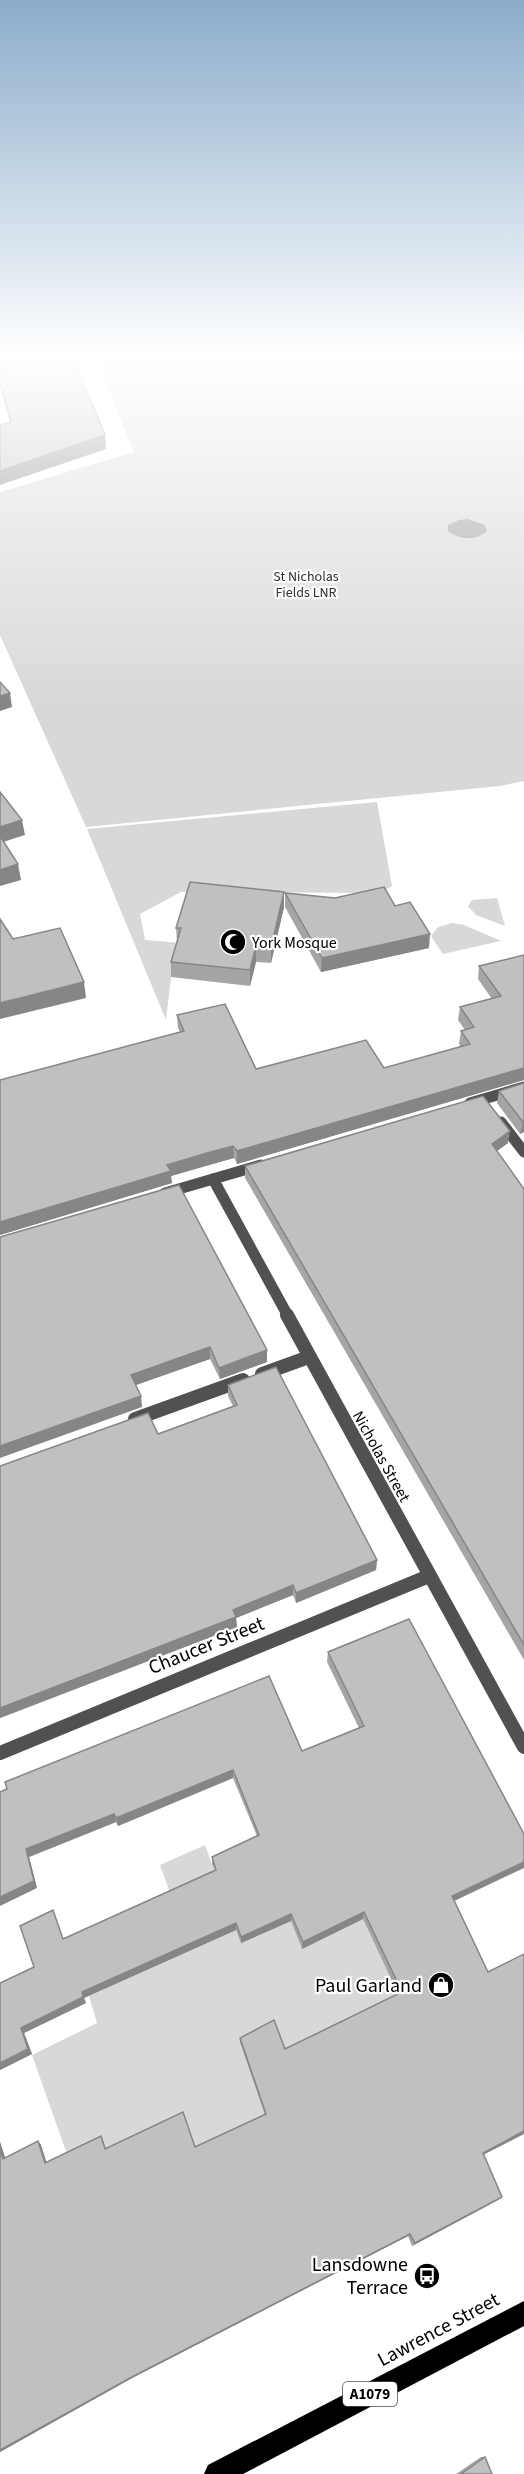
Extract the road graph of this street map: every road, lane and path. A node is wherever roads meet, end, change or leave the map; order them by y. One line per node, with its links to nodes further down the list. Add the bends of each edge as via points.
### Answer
1 (524, 1087): 2 (street)
2 (484, 1099): 3 (street); 4 (street)
3 (462, 1106)
4 (524, 1152)
5 (269, 1163): 6 (street)
6 (213, 1179): 7 (street); 8 (street, Nicholas Street)
7 (157, 1196)
8 (309, 1357): 9 (street); 10 (street, Nicholas Street)
9 (119, 1425)
10 (429, 1576): 11 (street, Nicholas Street); 12 (street, Chaucer Street)
11 (524, 1747)
12 (0, 1753)
13 (524, 2313): 14 (main road, Lawrence Street / A1079)
14 (217, 2474)

